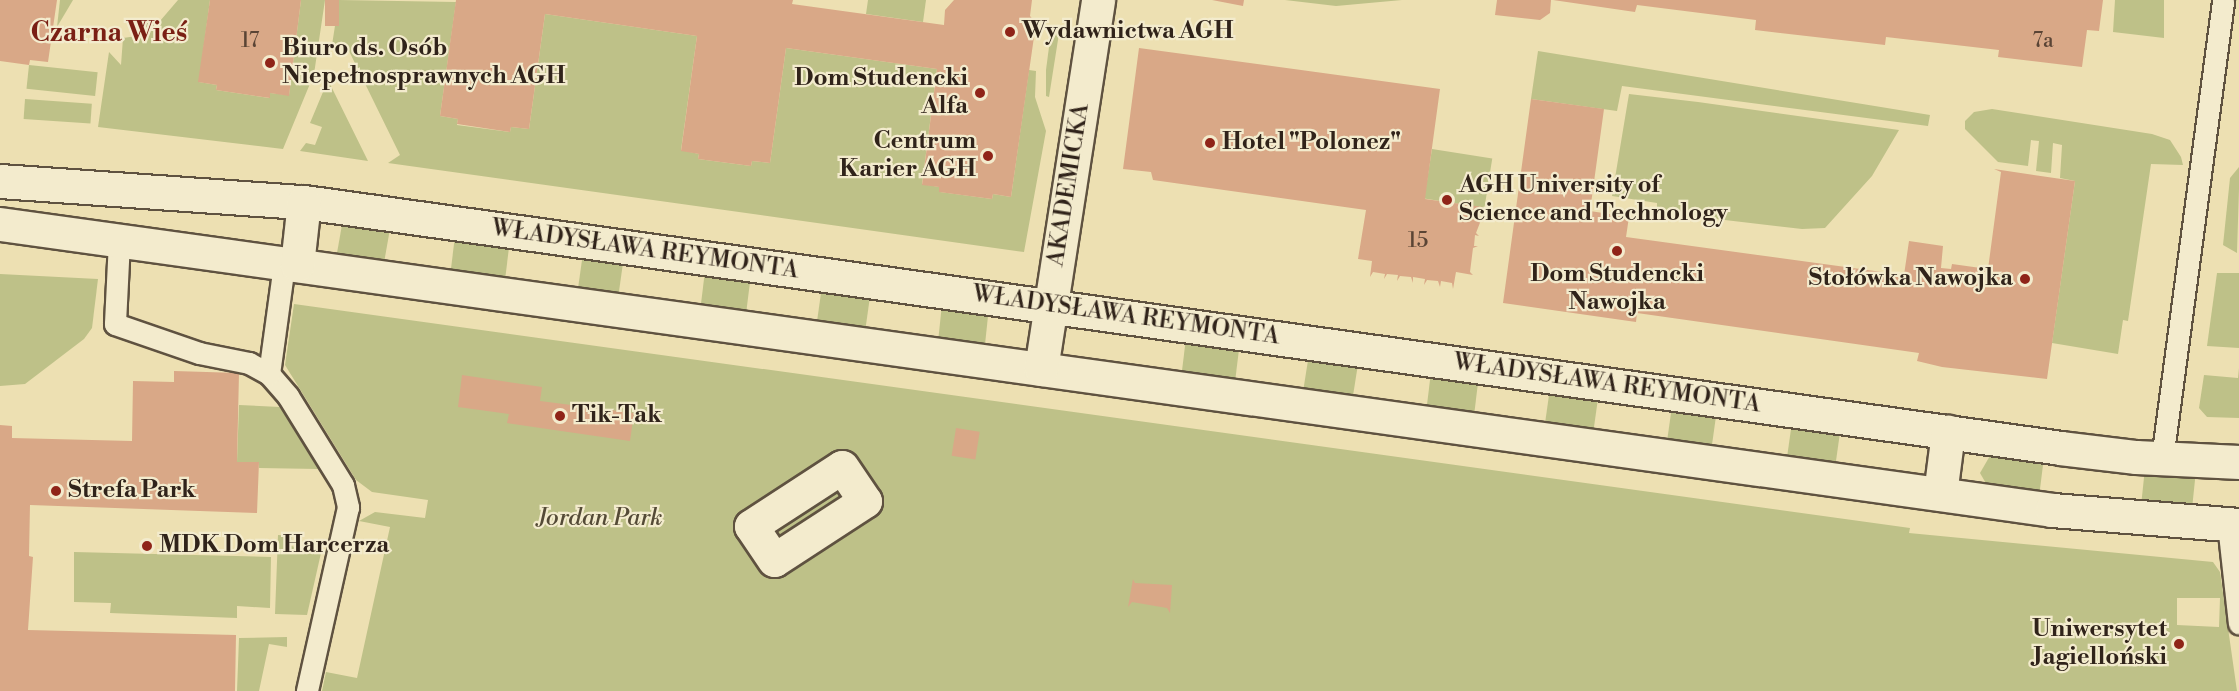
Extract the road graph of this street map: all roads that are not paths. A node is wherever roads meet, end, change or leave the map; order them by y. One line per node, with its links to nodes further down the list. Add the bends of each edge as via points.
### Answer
1 (1098, 0): 8 (street, AKADEMICKA)
2 (2223, 0): 12 (lane)
3 (0, 181): 4 (street, WŁADYSŁAWA REYMONTA)
4 (304, 202): 7 (street); 8 (street, WŁADYSŁAWA REYMONTA)
5 (0, 224): 6 (street)
6 (119, 241): 7 (street); 10 (lane, via 115,324 199,353 249,363)
7 (290, 265): 9 (street); 10 (lane)
8 (1051, 306): 9 (street, AKADEMICKA); 11 (street, WŁADYSŁAWA REYMONTA)
9 (1041, 369): 14 (street)
10 (269, 374): 17 (lane, via 288,396 348,498)
11 (1948, 432): 12 (street, WŁADYSŁAWA REYMONTA); 14 (street)
12 (2162, 459): 13 (street, WŁADYSŁAWA REYMONTA)
13 (2239, 462)
14 (1940, 494): 15 (street, via 2113,517)
15 (2234, 525): 16 (lane)
16 (2239, 622)
17 (307, 691)

